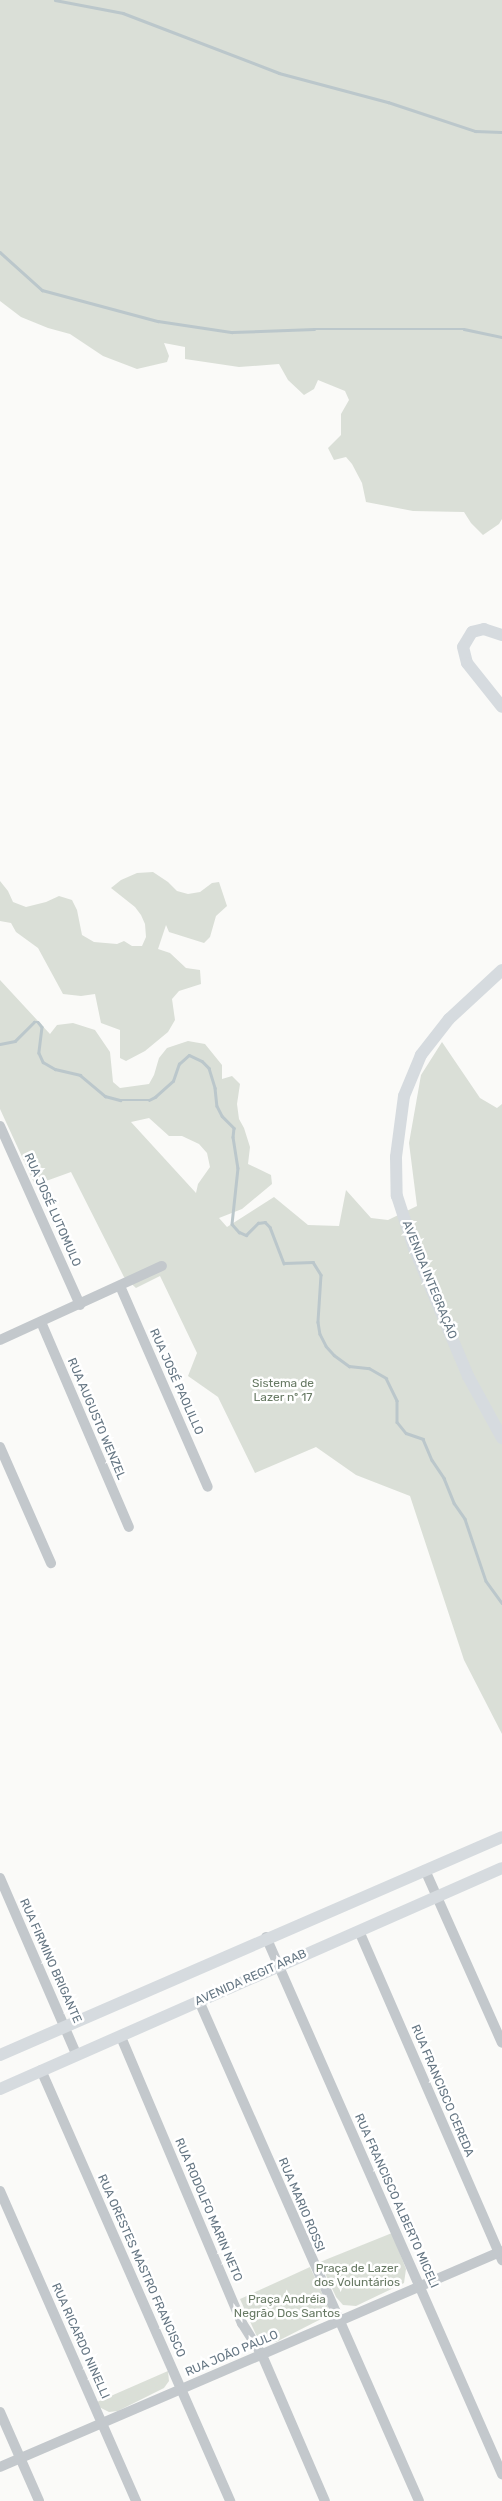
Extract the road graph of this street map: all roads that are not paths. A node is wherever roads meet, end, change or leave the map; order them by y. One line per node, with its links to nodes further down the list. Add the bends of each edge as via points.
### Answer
1 (502, 635): 2 (main road, via 484,629 472,632 463,647 467,663)
2 (502, 707)
3 (502, 970): 10 (main road, AVENIDA INTEGRAÇÃO, via 449,1019 421,1054 404,1096 396,1157 397,1196 414,1248 468,1376)
4 (0, 1126): 7 (street, RUA JOSÉ LUTOMULO)
5 (162, 1266): 6 (street)
6 (120, 1286): 7 (street); 12 (street, RUA JOSÉ PAOLILLO)
7 (80, 1304): 8 (street)
8 (41, 1322): 9 (street); 13 (street, RUA AUGUSTO WENZEL)
9 (1, 1338)
10 (502, 1438)
11 (0, 1447): 14 (street)
12 (208, 1487)
13 (129, 1527)
14 (51, 1563)
15 (502, 1837): 17 (main road)
16 (502, 1868): 19 (main road, AVENIDA REGIT ARAB)
17 (425, 1870): 19 (street); 21 (main road)
18 (0, 1878): 24 (street, RUA FIRMINO BRIGANTE)
19 (438, 1897): 20 (main road, AVENIDA REGIT ARAB); 26 (street)
20 (359, 1931): 22 (main road, AVENIDA REGIT ARAB); 32 (street, RUA FRANCISCO CEREDA)
21 (266, 1937): 22 (street, RUA FRANCISCO ALBERTO MICELI); 24 (main road)
22 (279, 1966): 23 (main road, AVENIDA REGIT ARAB); 33 (street, RUA FRANCISCO ALBERTO MICELI)
23 (199, 2001): 25 (main road, AVENIDA REGIT ARAB); 34 (street, RUA MARIO ROSSI)
24 (65, 2026): 27 (street, RUA FIRMINO BRIGANTE); 28 (main road)
25 (121, 2037): 27 (main road, AVENIDA REGIT ARAB); 35 (street, RUA RODOLFO MARIN NETO, via 242,2322)
26 (502, 2043)
27 (76, 2054): 29 (main road, AVENIDA REGIT ARAB)
28 (0, 2055)
29 (41, 2070): 30 (main road, AVENIDA REGIT ARAB); 36 (street, RUA ORESTES MASTRO FRANCISCO)
30 (0, 2089)
31 (0, 2191): 38 (street, RUA RICARDO NINELLI)
32 (501, 2254): 33 (street, RUA JOÃO PAULO)
33 (419, 2285): 34 (street, RUA JOÃO PAULO); 41 (street, RUA FRANCISCO ALBERTO MICELI)
34 (339, 2321): 35 (street, RUA JOÃO PAULO); 46 (street, RUA MARIO ROSSI)
35 (262, 2355): 36 (street, RUA JOÃO PAULO); 45 (street, RUA RODOLFO MARIN NETO)
36 (181, 2389): 38 (street, RUA JOÃO PAULO); 44 (street, RUA ORESTES MASTRO FRANCISCO)
37 (0, 2412): 39 (street)
38 (102, 2423): 39 (street, RUA JOÃO PAULO); 43 (street, RUA RICARDO NINELLI)
39 (20, 2459): 40 (street, RUA JOÃO PAULO); 42 (street)
40 (0, 2467)
41 (502, 2474)
42 (40, 2501)
43 (136, 2501)
44 (230, 2501)
45 (325, 2501)
46 (419, 2501)

